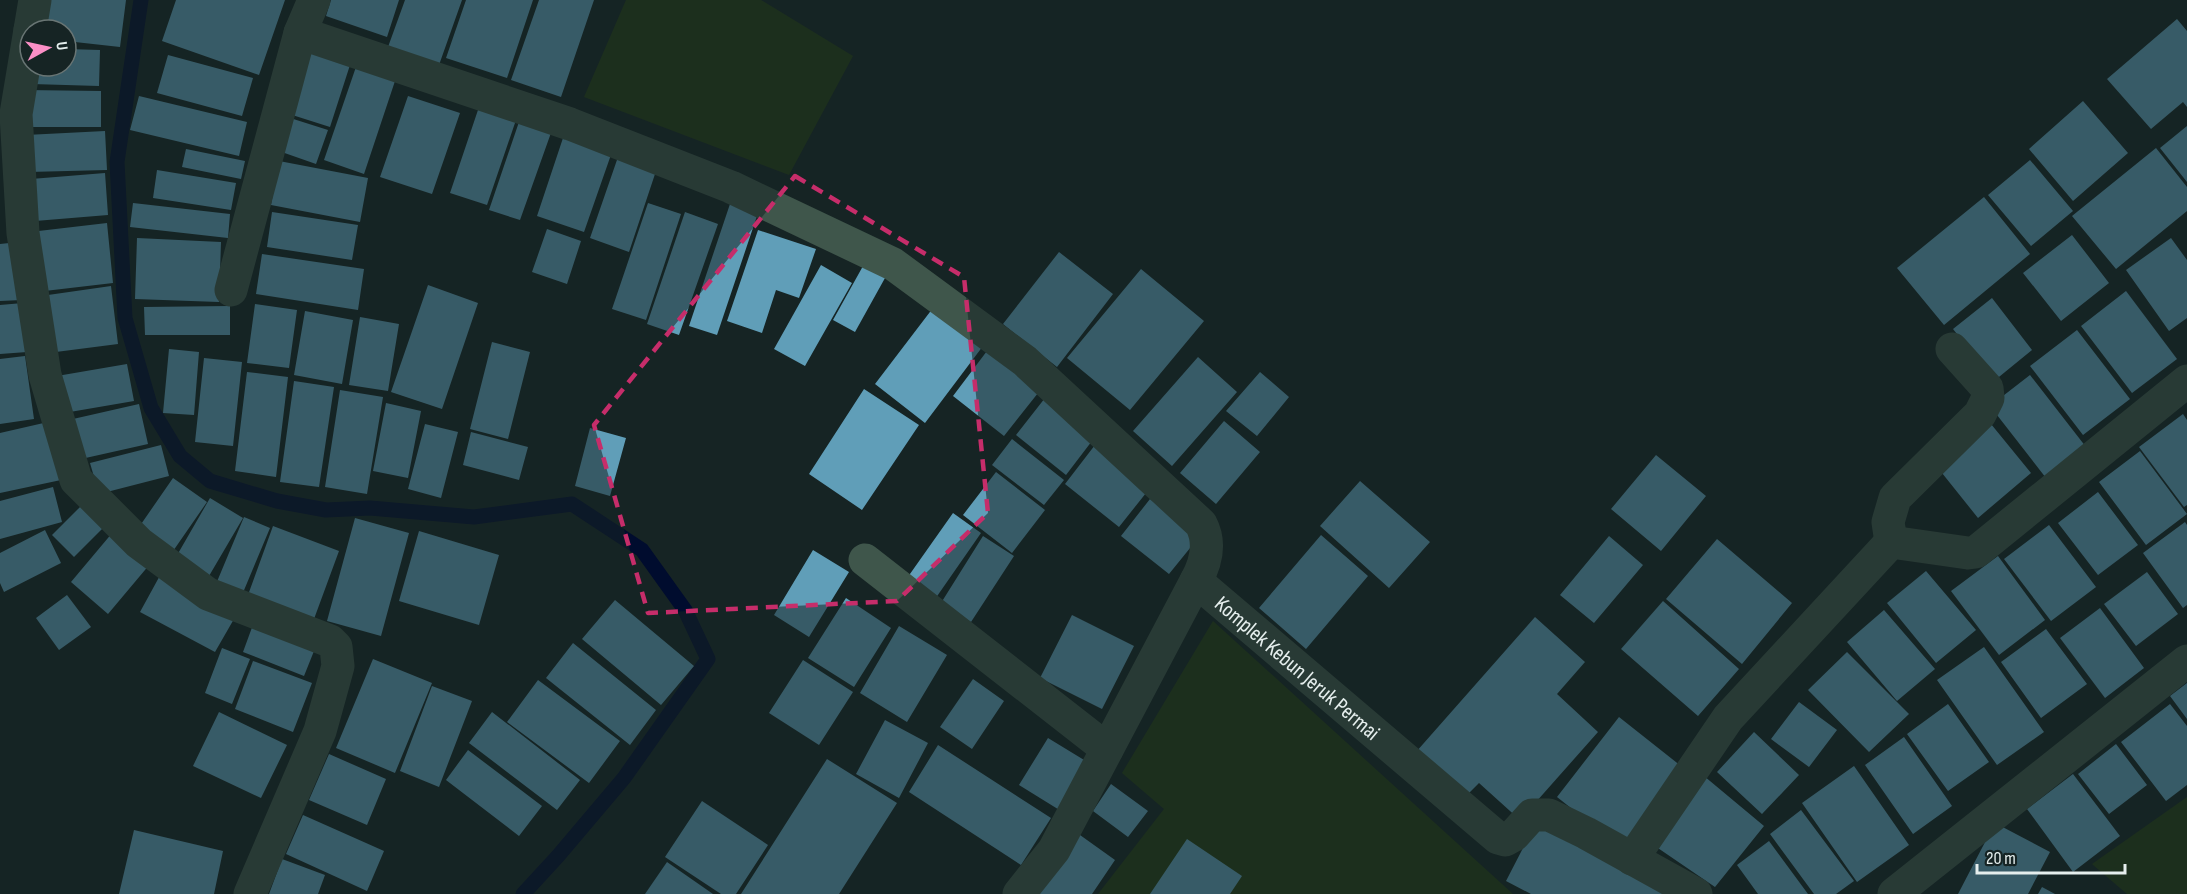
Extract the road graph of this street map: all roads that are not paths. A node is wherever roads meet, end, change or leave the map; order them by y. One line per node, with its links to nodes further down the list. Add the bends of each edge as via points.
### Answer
1 (35, 0): 3 (street)
2 (314, 0): 4 (street)
3 (32, 18)
4 (300, 33): 6 (street); 11 (street, via 570,124 699,174 894,264 1025,361 1202,524 1207,546)
5 (22, 78): 15 (street, via 16,114 23,232 45,375 76,480 139,543 208,594 330,641 336,647 338,666 320,731)
6 (231, 290)
7 (1952, 349): 9 (street, via 1987,388 1988,398 1980,414 1895,498 1888,522)
8 (2187, 381): 9 (street, via 1976,552)
9 (1891, 542): 14 (street, via 1728,718)
10 (865, 560): 13 (street)
11 (1196, 581): 13 (street, Komplek Kebun Jeruk Permai); 14 (street, Komplek Kebun Jeruk Permai, via 1498,838 1505,840 1514,835 1532,815 1549,815)
12 (2187, 662): 18 (street)
13 (1107, 749): 16 (street, Komplek Kebun Jeruk Permai, via 1054,850)
14 (1632, 859): 17 (street, Komplek Kebun Jeruk Permai)
15 (250, 894)
16 (1019, 894)
17 (1696, 894)
18 (1894, 894)

